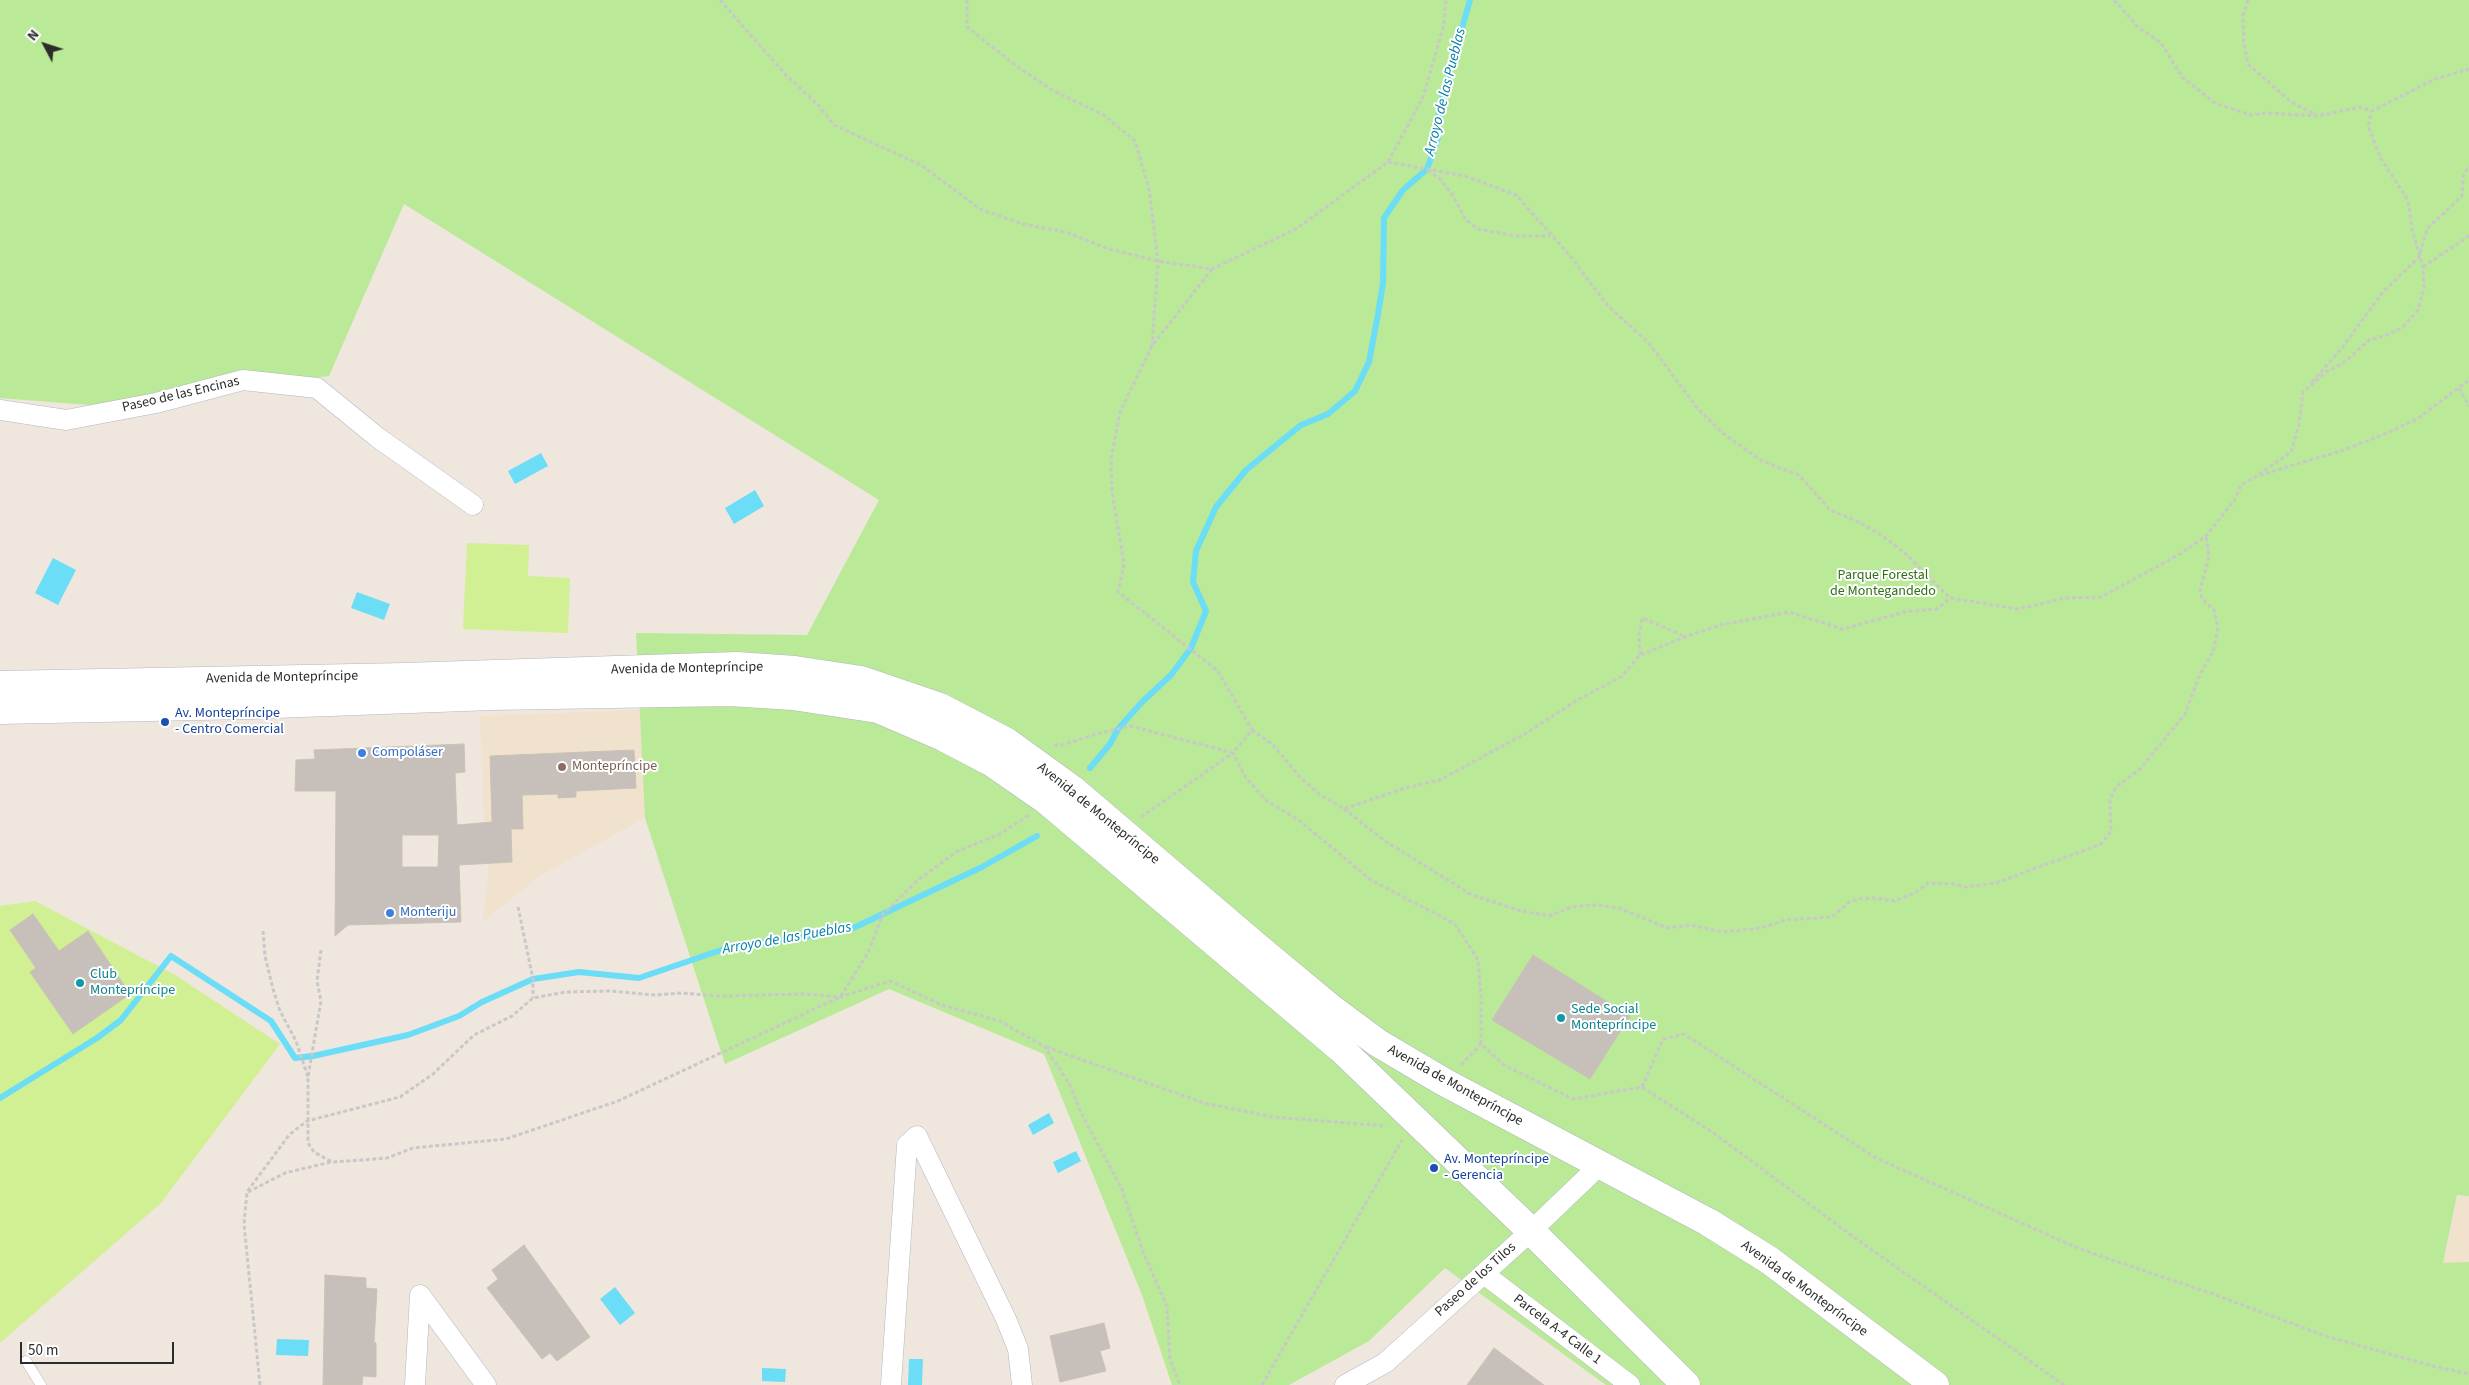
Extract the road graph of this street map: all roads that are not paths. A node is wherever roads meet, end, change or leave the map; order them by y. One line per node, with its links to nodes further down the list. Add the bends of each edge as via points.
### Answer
1 (0, 410): 2 (street, Paseo de las Encinas, via 66,420 156,403 243,380 317,388 377,437)
2 (474, 506)
3 (0, 684): 5 (street, Avenida de Montepríncipe)
4 (298, 687): 5 (street, Avenida de Montepríncipe); 6 (lane); 8 (street, Avenida de Montepríncipe, via 736,666 795,670 861,680 940,707 1007,742 1072,789 1332,1009 1402,1058)
5 (204, 689): 6 (lane)
6 (248, 706): 7 (street, Avenida de Montepríncipe); 9 (street, Avenida de Montepríncipe, via 492,696 729,692 793,696 878,709 992,762 1046,800 1341,1049 1412,1123)
7 (0, 710)
8 (1600, 1164): 9 (street, Paseo de los Tilos); 20 (street, Avenida de Montepríncipe, via 1708,1222 1769,1260)
9 (1531, 1231): 10 (street, Paseo de los Tilos); 19 (street, Avenida de Montepríncipe)
10 (1484, 1274): 17 (street, Paseo de los Tilos, via 1385,1363); 18 (street, Parcela A-4 Calle 1)
11 (26, 1361): 12 (lane)
12 (41, 1385)
13 (415, 1385): 14 (street, via 420,1295)
14 (486, 1385)
15 (891, 1385): 16 (street, via 907,1145 917,1136 1006,1319 1018,1348)
16 (1022, 1385)
17 (1344, 1385)
18 (1630, 1385)
19 (1686, 1385)
20 (1935, 1385)

